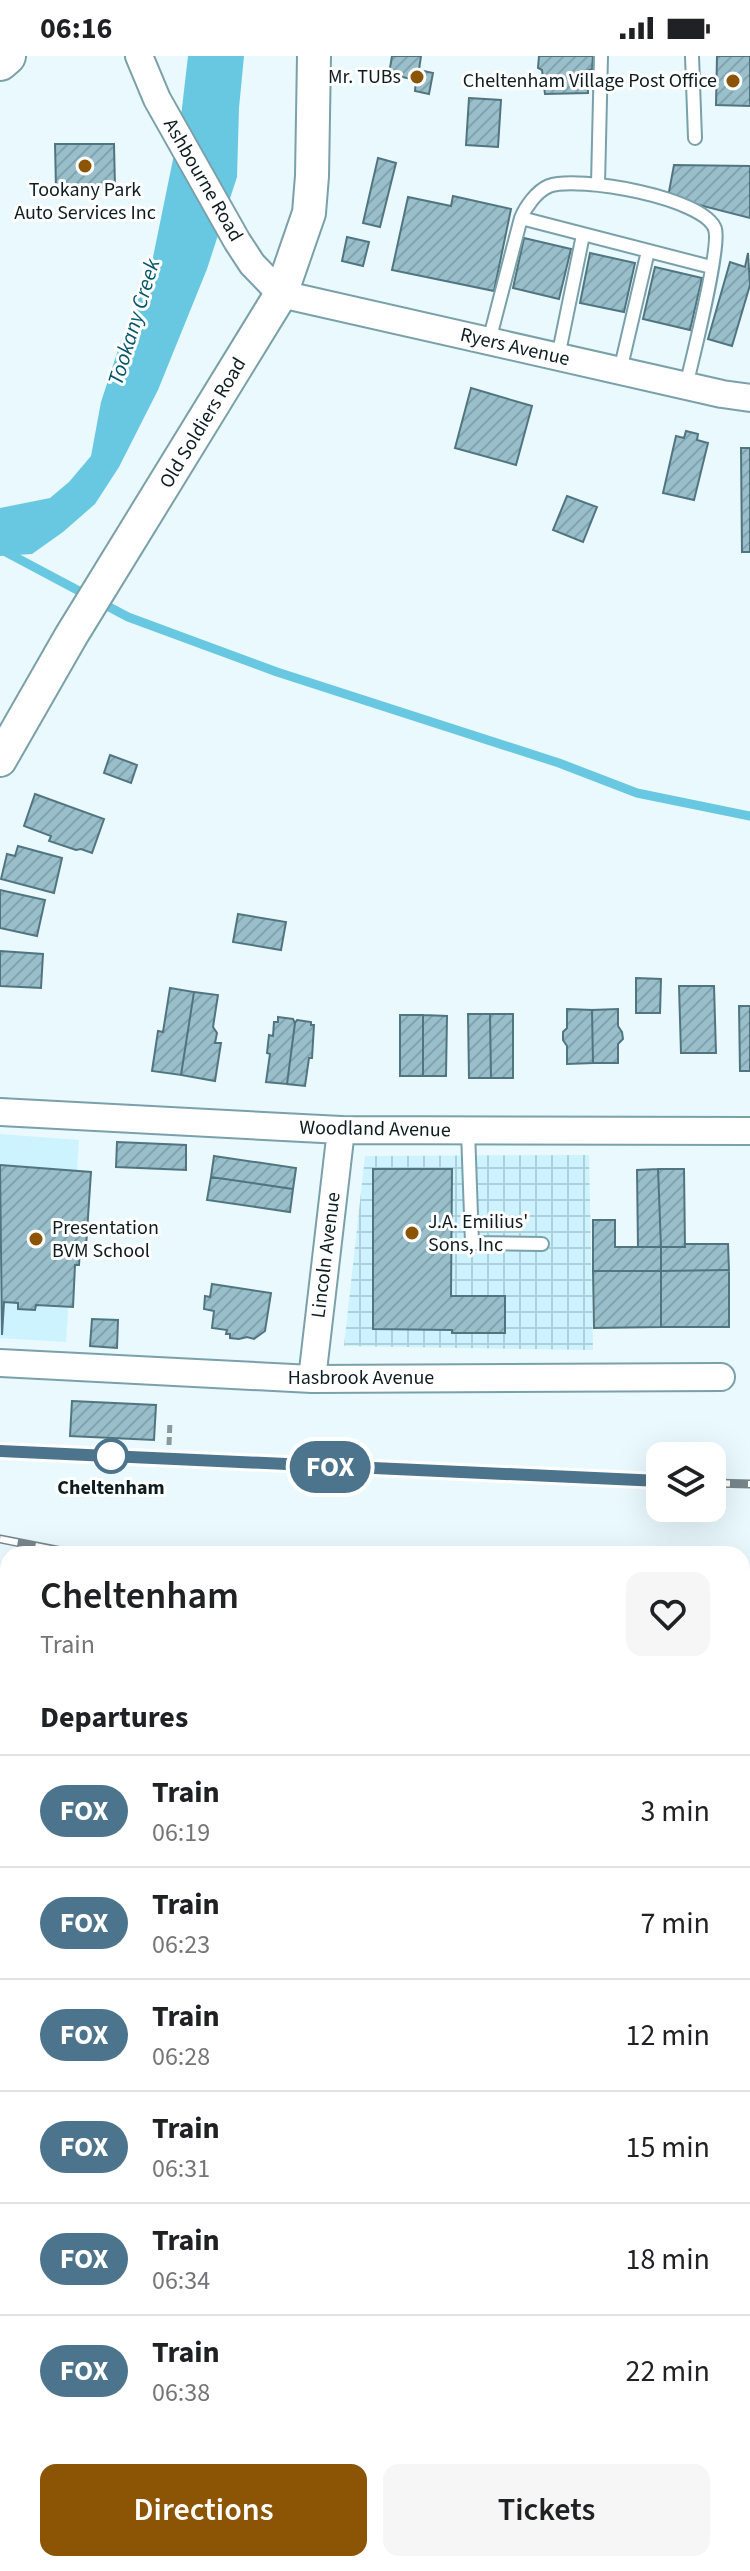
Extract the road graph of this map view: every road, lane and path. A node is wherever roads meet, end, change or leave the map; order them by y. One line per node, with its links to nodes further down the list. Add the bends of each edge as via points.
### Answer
1 (7, 56): 6 (main road)
2 (139, 56): 13 (street, Ashbourne Road, via 157,99 237,241)
3 (314, 56): 13 (street, Old Soldiers Road, via 309,213)
4 (601, 56): 8 (lane)
5 (692, 56): 7 (lane)
6 (0, 62)
7 (695, 138)
8 (598, 184): 9 (lane, via 547,186); 12 (lane, via 699,213 717,232)
9 (521, 218): 10 (lane); 14 (lane)
10 (583, 235): 11 (lane); 15 (lane)
11 (648, 251): 12 (lane); 16 (lane)
12 (711, 267): 17 (lane)
13 (281, 294): 14 (street, Ryers Avenue); 19 (street, Old Soldiers Road)
14 (489, 341): 15 (street, Ryers Avenue)
15 (558, 357): 16 (street, Ryers Avenue)
16 (620, 371): 17 (street, Ryers Avenue)
17 (686, 386): 18 (street, Ryers Avenue)
18 (750, 398)
19 (0, 760)
20 (0, 1112): 21 (street, Woodland Avenue)
21 (341, 1130): 22 (street, Woodland Avenue); 27 (street, Lincoln Avenue)
22 (468, 1131): 23 (street, Woodland Avenue); 24 (lane, via 472,1243)
23 (750, 1131)
24 (542, 1244)
25 (0, 1363): 27 (street, Hasbrook Avenue)
26 (721, 1377): 27 (street, Hasbrook Avenue)
27 (312, 1379)
28 (170, 1421): 29 (path)
29 (169, 1445)

